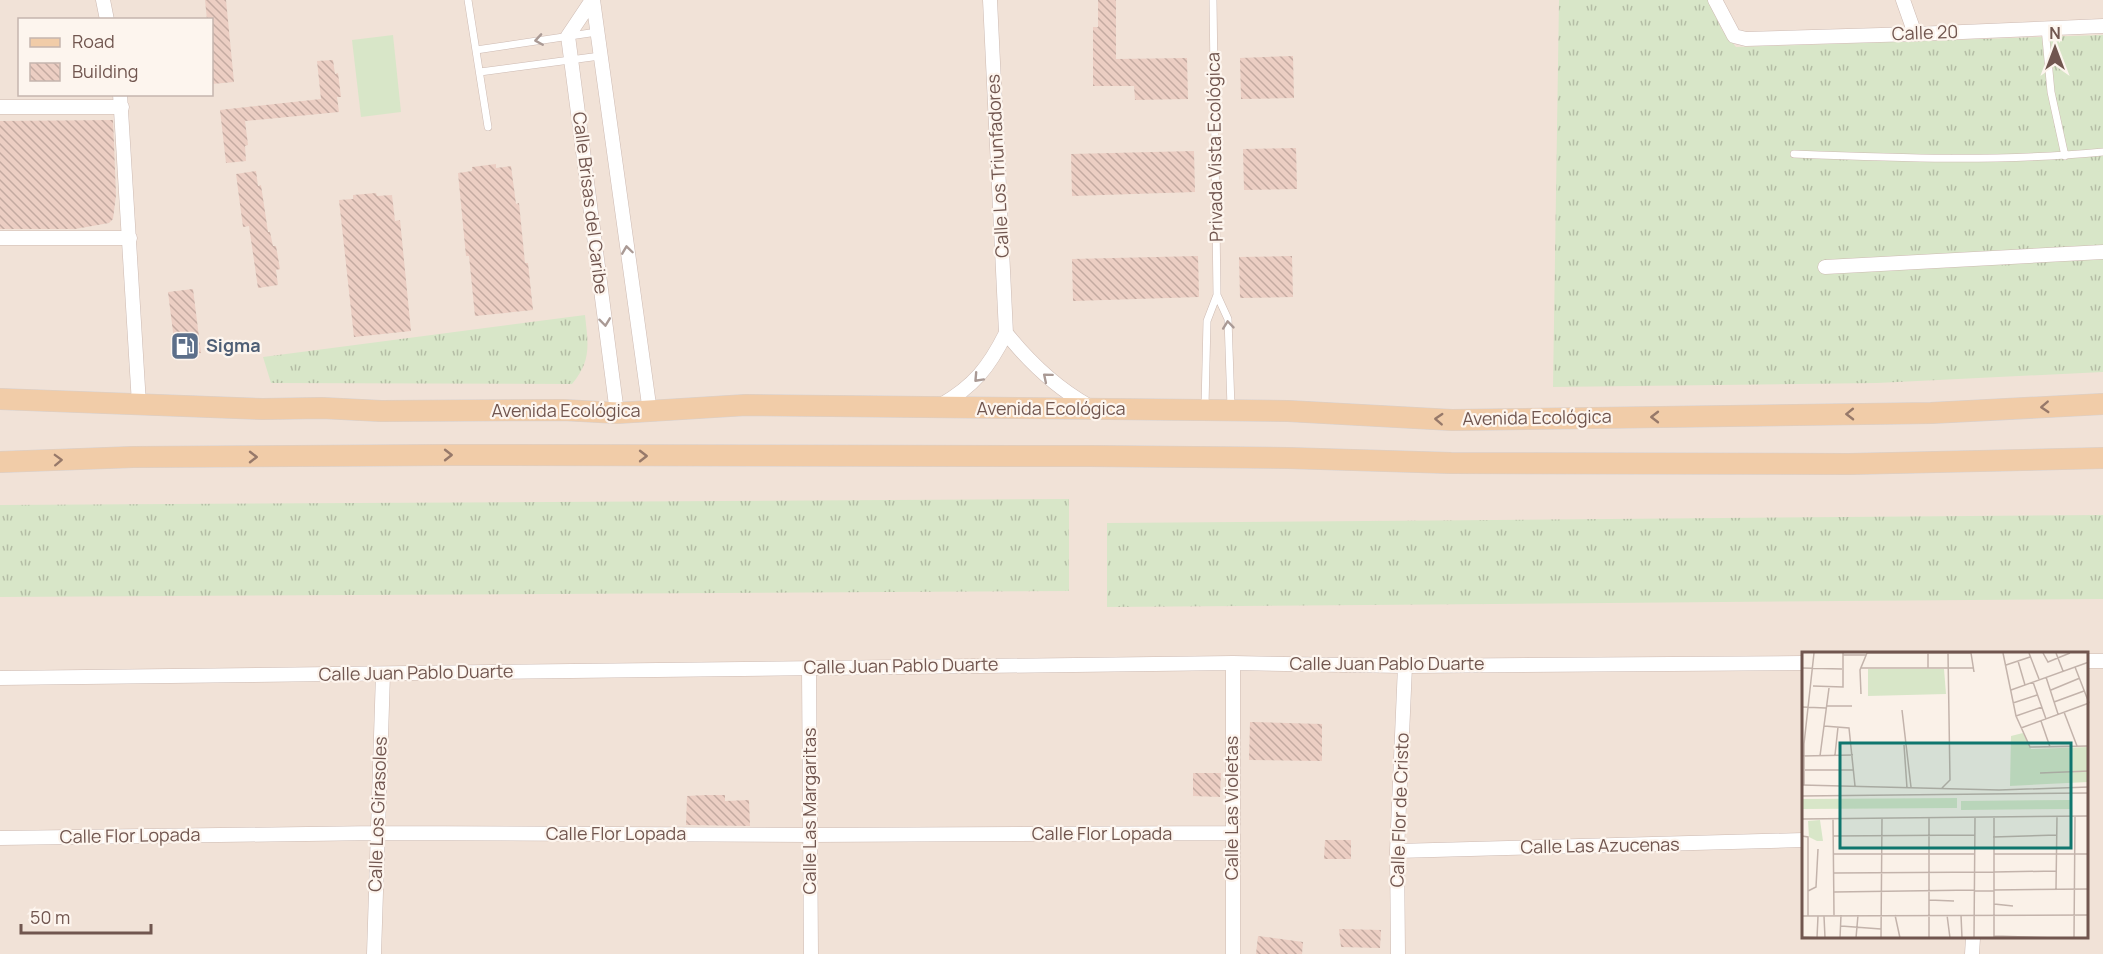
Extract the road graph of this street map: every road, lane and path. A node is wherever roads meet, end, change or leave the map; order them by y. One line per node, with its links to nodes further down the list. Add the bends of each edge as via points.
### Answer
1 (103, 0): 8 (street)
2 (468, 0): 14 (lane)
3 (593, 0): 11 (street, Calle Brisas del Caribe); 13 (street, Calle Brisas del Caribe)
4 (990, 0): 29 (street, Calle Los Triunfadores)
5 (1213, 0): 28 (lane, Privada Vista Ecológica)
6 (1715, 0): 12 (street, Calle 20, via 1734,36 1746,39)
7 (1903, 0): 12 (street)
8 (107, 18)
9 (2103, 26): 10 (street, Calle 20)
10 (2044, 28): 12 (street, Calle 20); 23 (lane, via 2051,92)
11 (597, 32): 13 (lane); 15 (street, Calle Brisas del Caribe)
12 (1915, 34)
13 (568, 36): 14 (lane, one-way to 14); 16 (street, Calle Brisas del Caribe)
14 (476, 50): 17 (lane)
15 (600, 56): 16 (lane); 37 (street, Calle Brisas del Caribe, one-way to 15)
16 (571, 60): 17 (lane); 38 (street, Calle Brisas del Caribe, one-way to 38)
17 (480, 72): 20 (lane)
18 (121, 100): 19 (street); 25 (street)
19 (0, 107)
20 (488, 127)
21 (2103, 152): 23 (lane)
22 (1794, 154): 23 (lane, via 1928,159)
23 (2065, 156)
24 (0, 238): 25 (street)
25 (130, 238): 31 (street)
26 (2103, 252): 27 (street)
27 (1825, 267)
28 (1218, 295): 35 (lane, Privada Vista Ecológica, via 1207,321); 36 (lane, Privada Vista Ecológica, one-way to 28, via 1228,319)
29 (1006, 333): 33 (street, Calle Los Triunfadores, one-way to 33, via 978,379); 34 (street, one-way to 29, via 1047,377)
30 (0, 399): 31 (main road, Avenida Ecológica)
31 (139, 404): 38 (main road, Avenida Ecológica)
32 (2103, 404): 36 (main road, Avenida Ecológica, one-way to 36, via 1931,413 1452,420)
33 (935, 409): 34 (main road, Avenida Ecológica); 37 (main road, Avenida Ecológica, via 746,405)
34 (1096, 410): 35 (main road, Avenida Ecológica)
35 (1205, 411): 36 (main road, Avenida Ecológica)
36 (1231, 411)
37 (650, 412): 38 (main road, Avenida Ecológica)
38 (617, 413)
39 (2103, 458): 40 (main road, one-way to 39, via 446,455 1090,456 1849,464)
40 (0, 462)
41 (1233, 663): 43 (street, Calle Juan Pablo Duarte); 44 (street, Calle Juan Pablo Duarte); 48 (street, Calle Las Violetas)
42 (1802, 663): 43 (street, Calle Juan Pablo Duarte)
43 (1405, 666): 52 (street, Calle Flor de Cristo)
44 (809, 668): 45 (street, Calle Juan Pablo Duarte); 49 (street, Calle Las Margaritas)
45 (383, 674): 46 (street, Calle Juan Pablo Duarte); 47 (street, Calle Los Girasoles)
46 (0, 678)
47 (378, 833): 49 (street, Calle Flor Lopada); 50 (street, Calle Flor Lopada); 54 (street, Calle Los Girasoles)
48 (1232, 833): 49 (street, Calle Flor Lopada); 56 (street, Calle Las Violetas)
49 (810, 835): 55 (street, Calle Las Margaritas)
50 (0, 838)
51 (1802, 840): 52 (street, Calle Las Azucenas)
52 (1397, 851): 57 (street, Calle Flor de Cristo)
53 (1973, 939): 58 (street)
54 (374, 954)
55 (811, 954)
56 (1233, 954)
57 (1398, 954)
58 (1972, 954)

